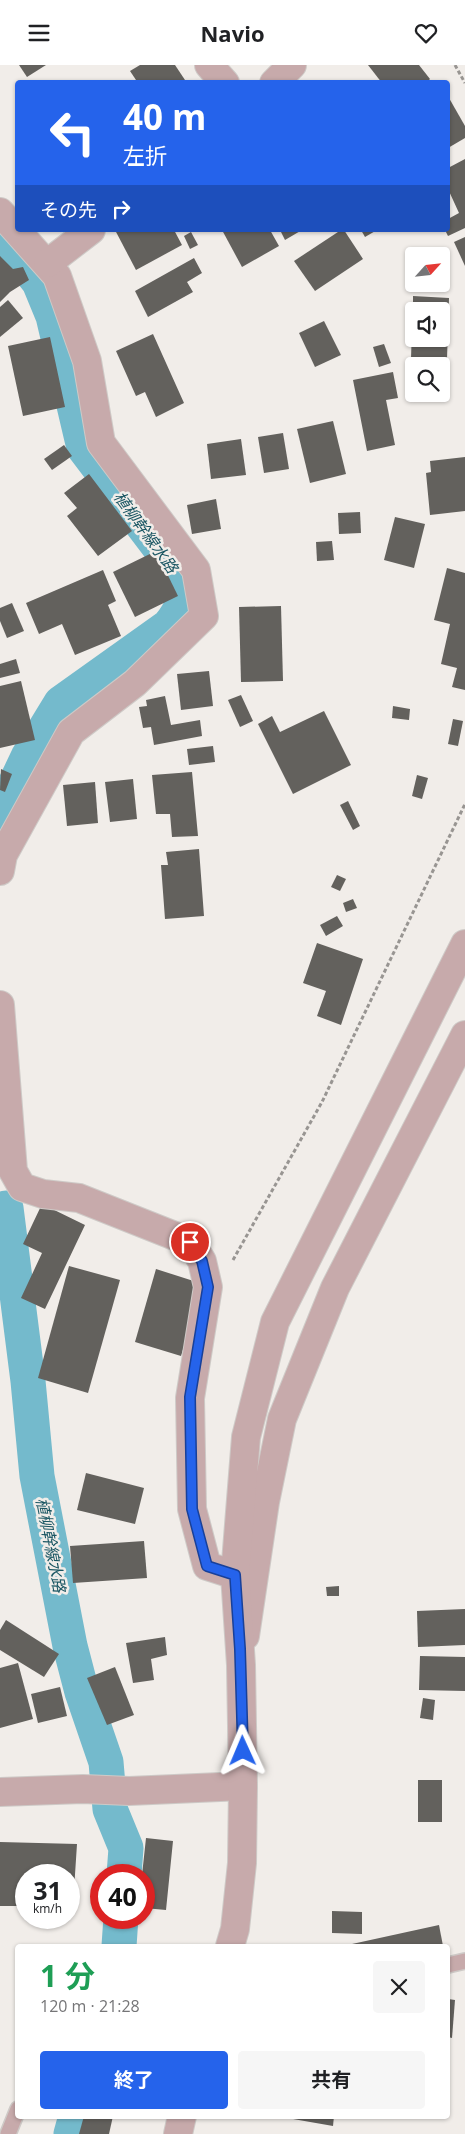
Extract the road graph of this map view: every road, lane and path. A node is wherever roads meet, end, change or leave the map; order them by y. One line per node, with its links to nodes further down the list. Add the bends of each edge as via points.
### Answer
1 (209, 65): 4 (street)
2 (292, 65): 5 (street)
3 (455, 65): 6 (path)
4 (222, 80)
5 (277, 80)
6 (465, 83)
7 (0, 212): 8 (street)
8 (15, 228)
9 (19, 232): 11 (street)
10 (89, 232): 11 (street)
11 (48, 263): 13 (street, via 57,276 87,361 101,443 196,570 204,617 135,683 71,732)
12 (465, 804): 18 (path, via 322,1102)
13 (1, 860)
14 (465, 944): 19 (street, via 275,1322 246,1437)
15 (0, 1005): 17 (street, via 13,1171)
16 (465, 1035): 20 (street, via 335,1288 282,1419 265,1502)
17 (11, 1191): 19 (street, via 79,1198 190,1242 202,1261 208,1287 190,1397 192,1509 207,1566)
18 (229, 1269)
19 (235, 1575): 20 (street)
20 (241, 1665): 21 (street)
21 (243, 1786): 22 (street); 23 (street, via 242,1863)
22 (0, 1792)
23 (231, 1944)
24 (465, 1961): 25 (lane)
25 (450, 1965)
26 (15, 2116): 28 (lane)
27 (181, 2119): 29 (street)
28 (8, 2134)
29 (178, 2134)

